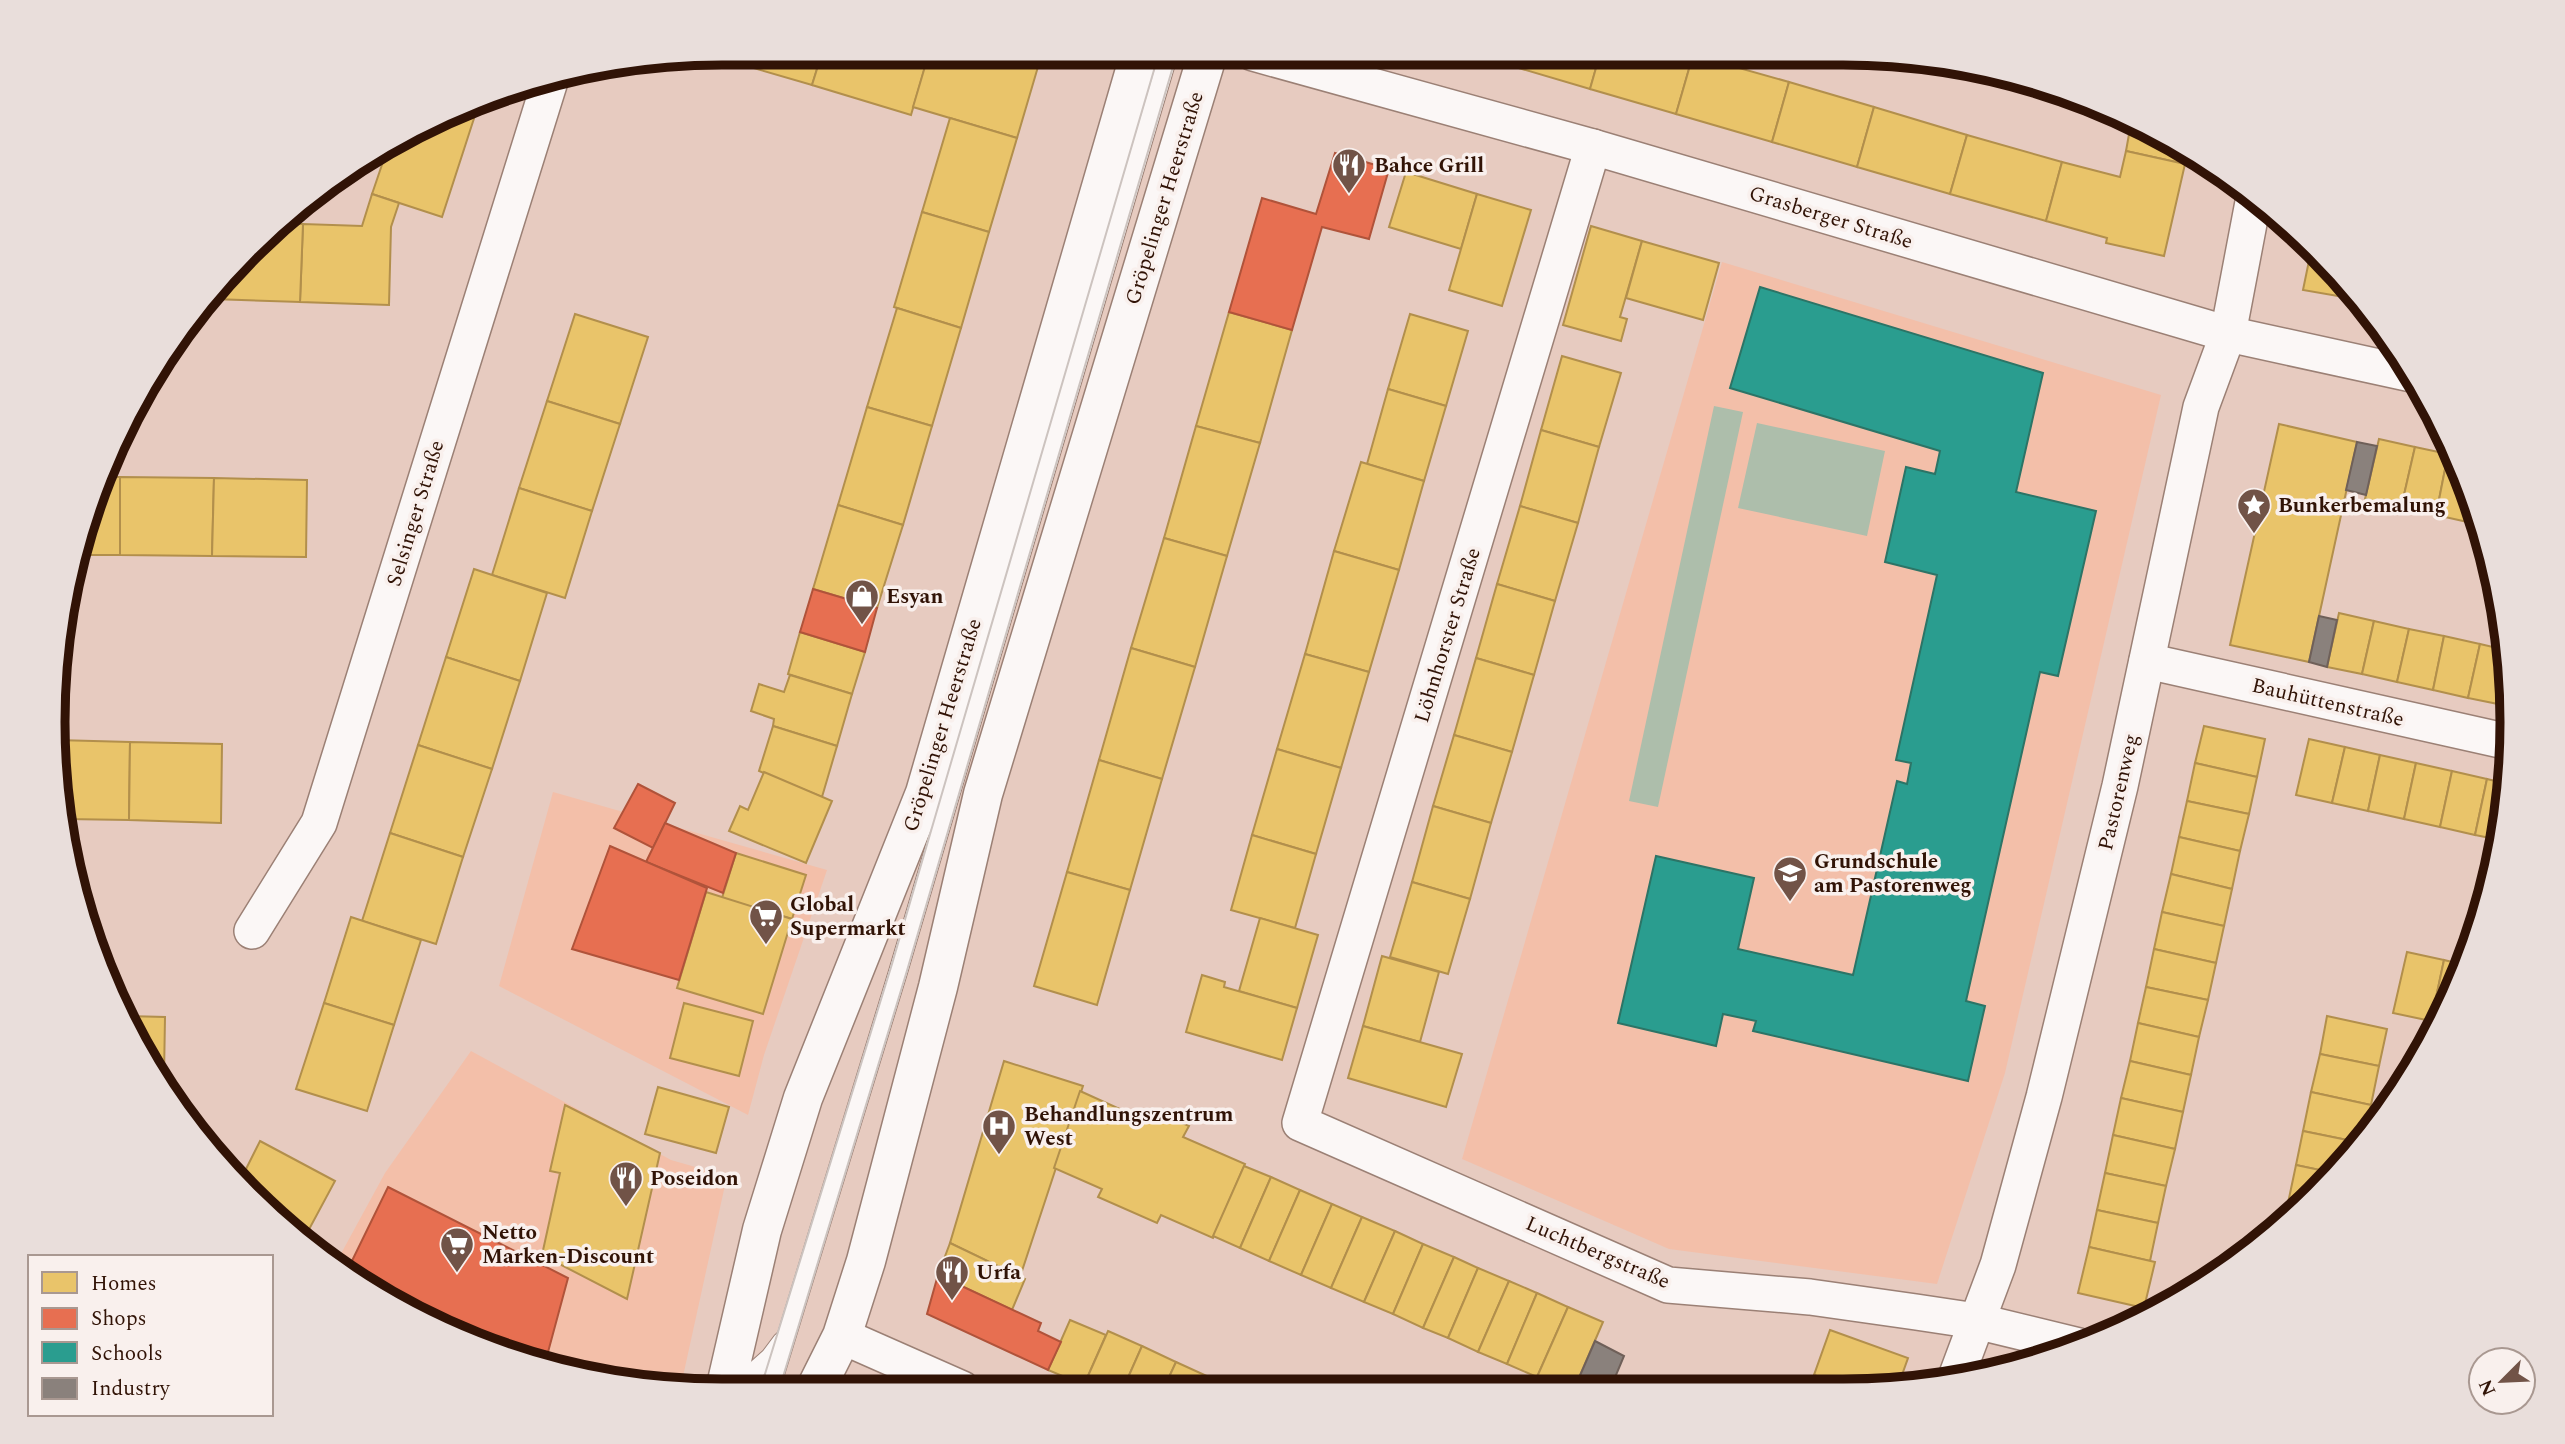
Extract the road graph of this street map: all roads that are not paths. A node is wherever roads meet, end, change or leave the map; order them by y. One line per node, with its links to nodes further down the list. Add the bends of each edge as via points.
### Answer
1 (1137, 65): 12 (main road, Gröpelinger Heerstraße)
2 (1165, 65): 13 (lane)
3 (1204, 65): 18 (main road, Gröpelinger Heerstraße, via 983,794 938,987)
4 (1296, 65): 6 (street, Grasberger Straße)
5 (548, 88): 14 (street, Selsinger Straße, via 319,823)
6 (1593, 147): 8 (street, Grasberger Straße); 15 (street, Löhnhorster Straße)
7 (2252, 208): 8 (street, Pastorenweg)
8 (2228, 334): 9 (street, Grasberger Straße); 10 (street, Pastorenweg, via 2201,407)
9 (2398, 371)
10 (2147, 661): 11 (street, Bauhüttenstraße); 16 (street, Pastorenweg, via 2044,1097 1998,1265)
11 (2500, 740)
12 (925, 793): 13 (lane); 21 (main road, Gröpelinger Heerstraße, via 803,1098 762,1230)
13 (928, 869): 17 (lane)
14 (252, 931)
15 (1300, 1123): 16 (street, Luchtbergstraße, via 1668,1285 1810,1297)
16 (1976, 1321): 19 (street, Luchtbergstraße); 20 (street, Pastorenweg)
17 (787, 1335): 22 (lane); 23 (lane)
18 (842, 1336): 24 (main road, Gröpelinger Heerstraße); 25 (street)
19 (2061, 1342)
20 (1959, 1369)
21 (728, 1379)
22 (745, 1379)
23 (773, 1379)
24 (820, 1379)
25 (939, 1379)

